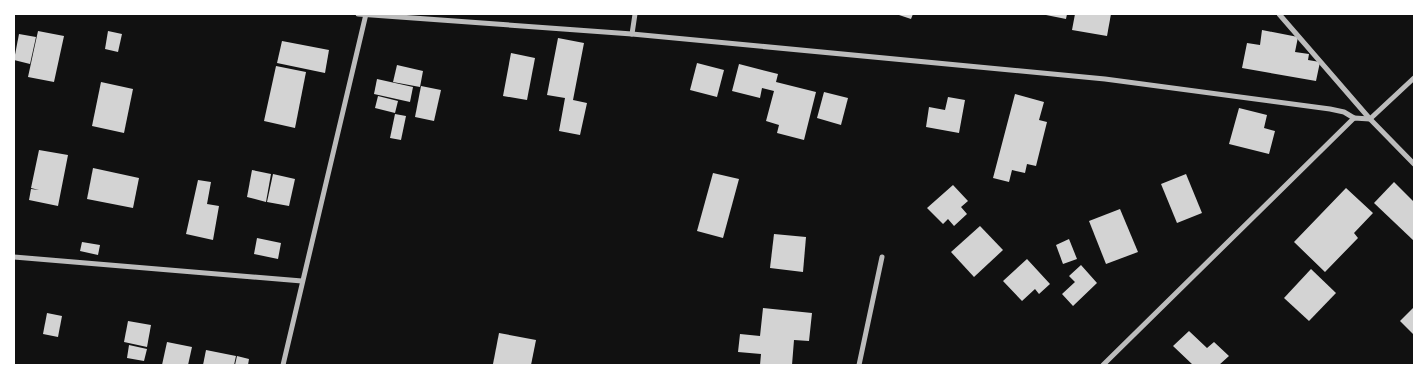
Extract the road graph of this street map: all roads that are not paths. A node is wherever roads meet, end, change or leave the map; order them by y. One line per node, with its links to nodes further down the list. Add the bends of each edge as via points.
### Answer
1 (358, 14): 2 (street)
2 (366, 14): 5 (street); 12 (street)
3 (636, 14): 5 (street)
4 (1279, 14): 8 (street)
5 (632, 34): 7 (street, via 1105,79 1330,109)
6 (1414, 78): 8 (street)
7 (1354, 118): 8 (street); 15 (street)
8 (1370, 119): 9 (street)
9 (1414, 164)
10 (882, 256): 14 (street)
11 (14, 257): 12 (street)
12 (302, 281): 13 (street)
13 (283, 365)
14 (859, 365)
15 (1103, 365)

